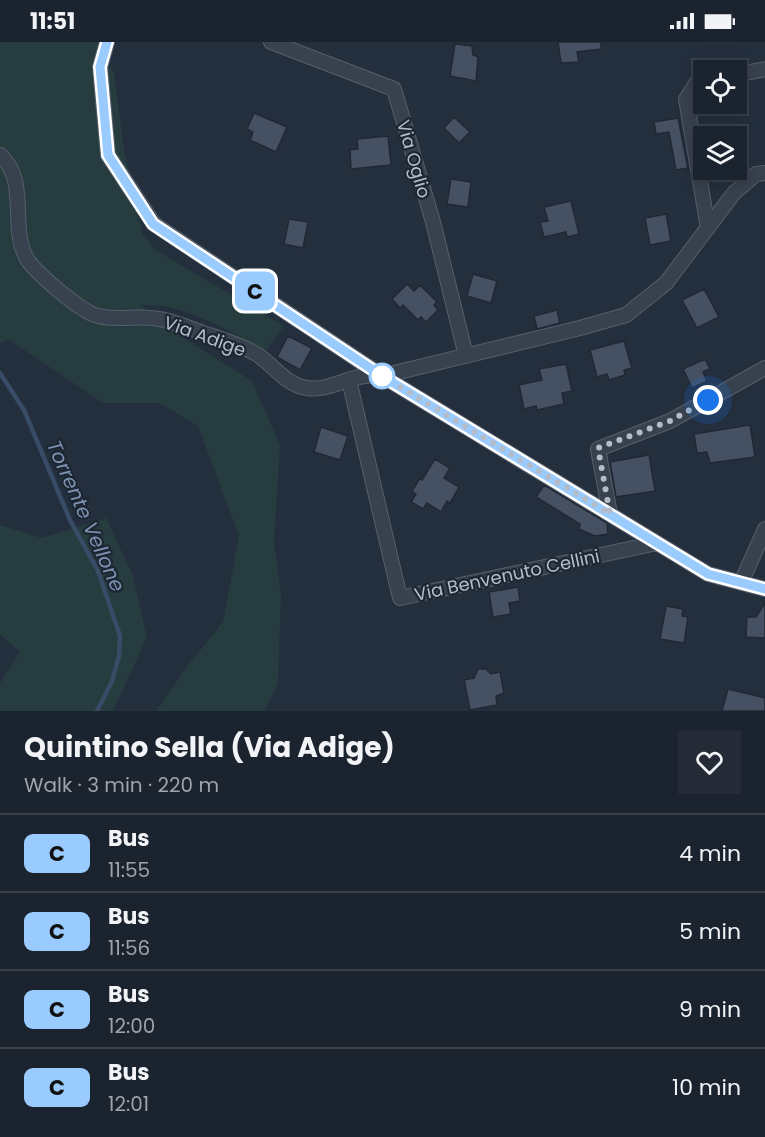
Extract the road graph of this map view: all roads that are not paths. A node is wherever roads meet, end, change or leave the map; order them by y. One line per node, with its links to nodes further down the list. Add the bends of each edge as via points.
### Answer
1 (107, 42): 11 (street, via 100,67 108,155 153,224)
2 (271, 42): 9 (street, Via Oglio, via 394,89 433,222)
3 (765, 69): 4 (street)
4 (747, 73)
5 (693, 87): 8 (street, via 686,99)
6 (0, 155): 12 (street, Via Adige, via 14,175 22,247 27,259 39,274 87,312 153,318 200,331 258,355 292,383 305,387)
7 (765, 173): 8 (street, Via Adige, via 756,174 734,193)
8 (708, 228): 9 (street, Via Adige, via 666,284 626,315)
9 (466, 356): 11 (street, Via Adige)
10 (765, 369): 13 (street, via 670,421 598,448)
11 (382, 376): 12 (street, Via Adige); 13 (street)
12 (349, 381): 15 (street, Via Benvenuto Cellini, via 400,598)
13 (610, 514): 15 (street)
14 (765, 529): 16 (street)
15 (657, 543): 16 (street, via 708,574)
16 (741, 583): 17 (street)
17 (765, 589)

